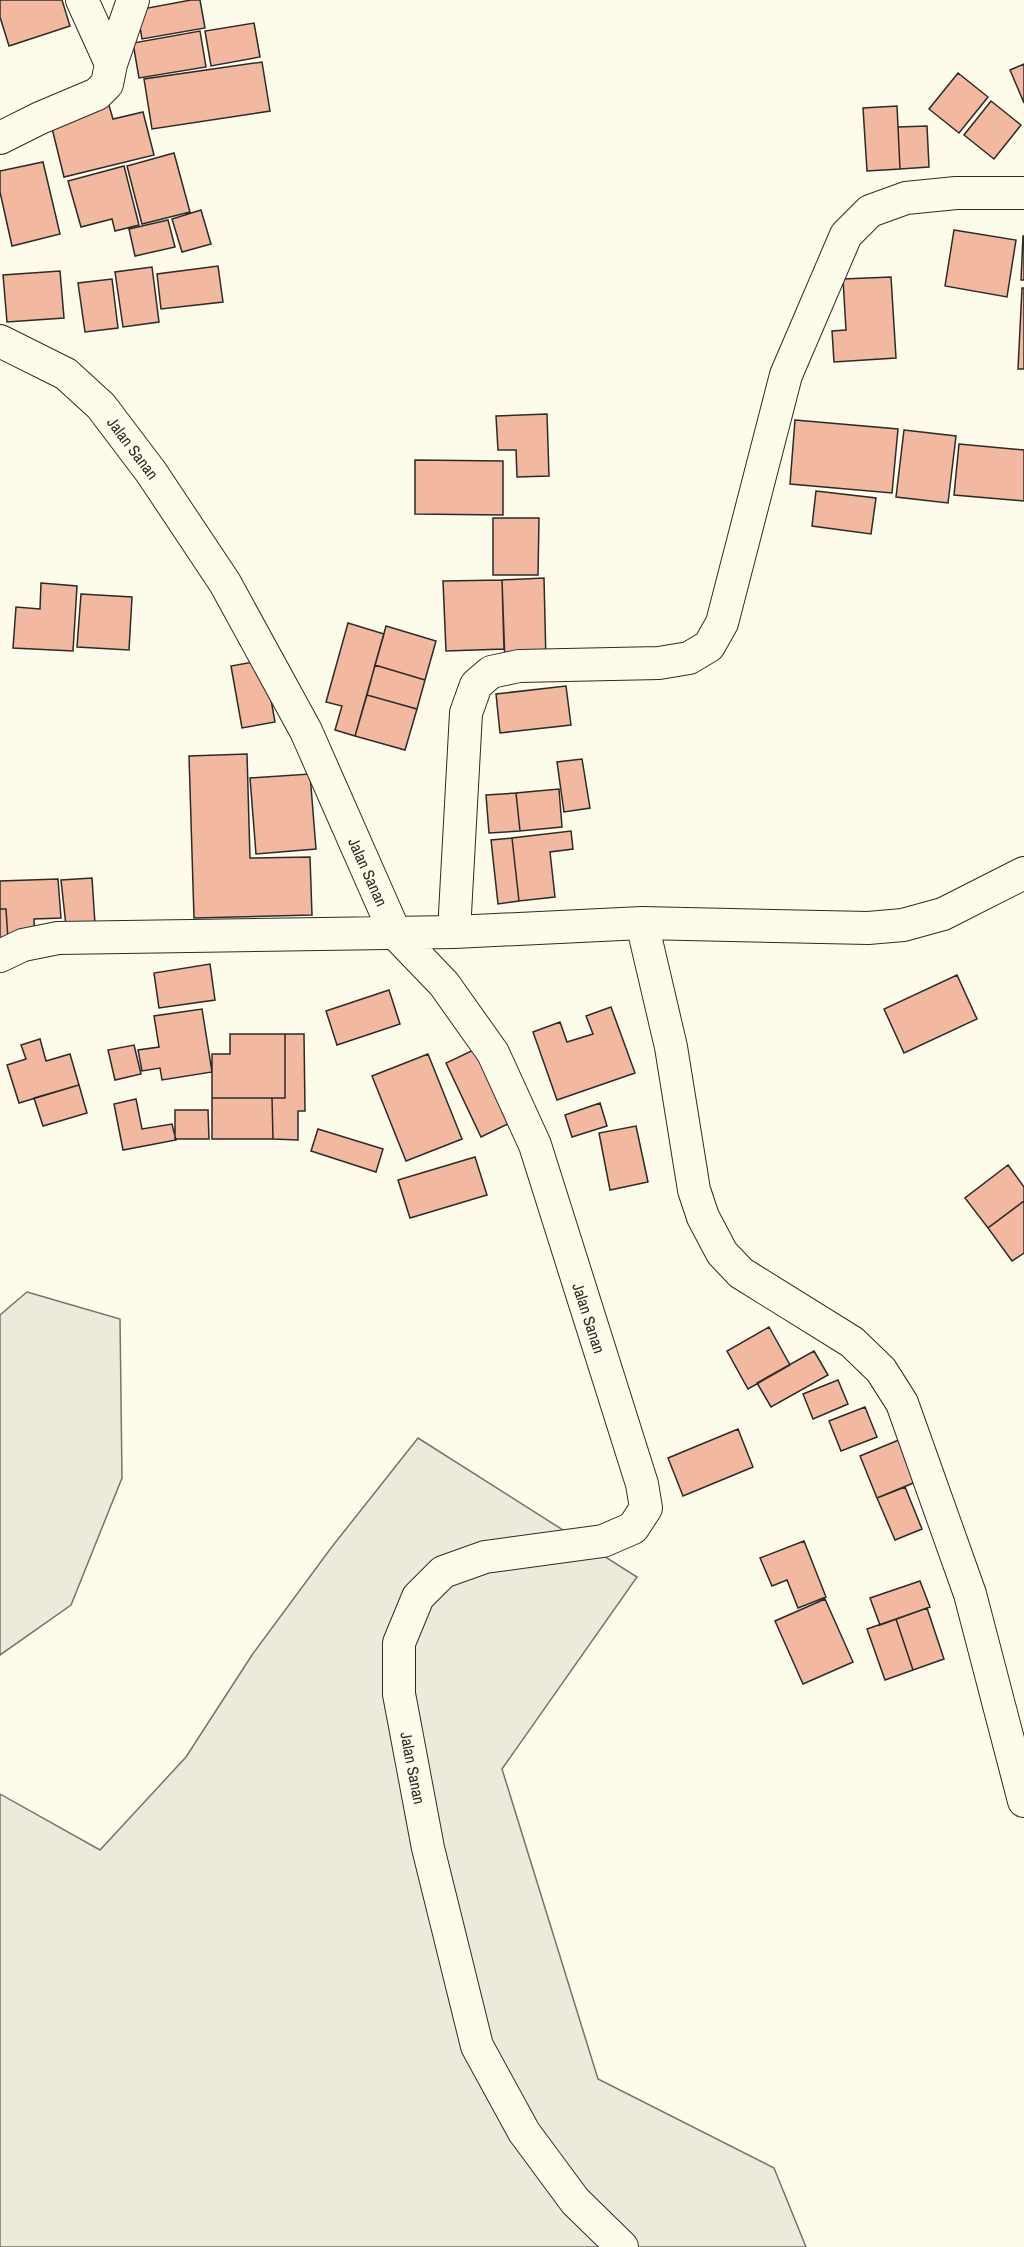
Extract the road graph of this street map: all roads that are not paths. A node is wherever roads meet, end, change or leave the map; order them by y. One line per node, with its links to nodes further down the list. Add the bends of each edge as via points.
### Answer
1 (82, 0): 3 (street)
2 (133, 0): 3 (street)
3 (111, 64): 4 (street, via 107,84 97,94)
4 (0, 138)
5 (1024, 193): 9 (street, via 906,198 870,211 846,235 786,375 722,623 709,646 689,658 659,663 519,666 491,672 476,685 466,714)
6 (0, 340): 10 (street, Jalan Sanan, via 66,374 101,406 151,472 225,583 306,731)
7 (1024, 873): 8 (street, via 943,914 903,925 868,928)
8 (642, 923): 9 (street); 12 (street, via 671,1047 694,1190 703,1217 722,1253 741,1274 852,1342 881,1370 902,1402 970,1594)
9 (454, 932): 10 (street)
10 (395, 933): 11 (street, via 58,938 23,945); 13 (street, Jalan Sanan, via 444,984 493,1053 535,1145 642,1484 646,1508 633,1528 603,1541 485,1557 443,1572 418,1597 399,1643 399,1694 428,1848 477,2046 524,2132 575,2201)
11 (0, 956)
12 (1024, 1801)
13 (622, 2247)

